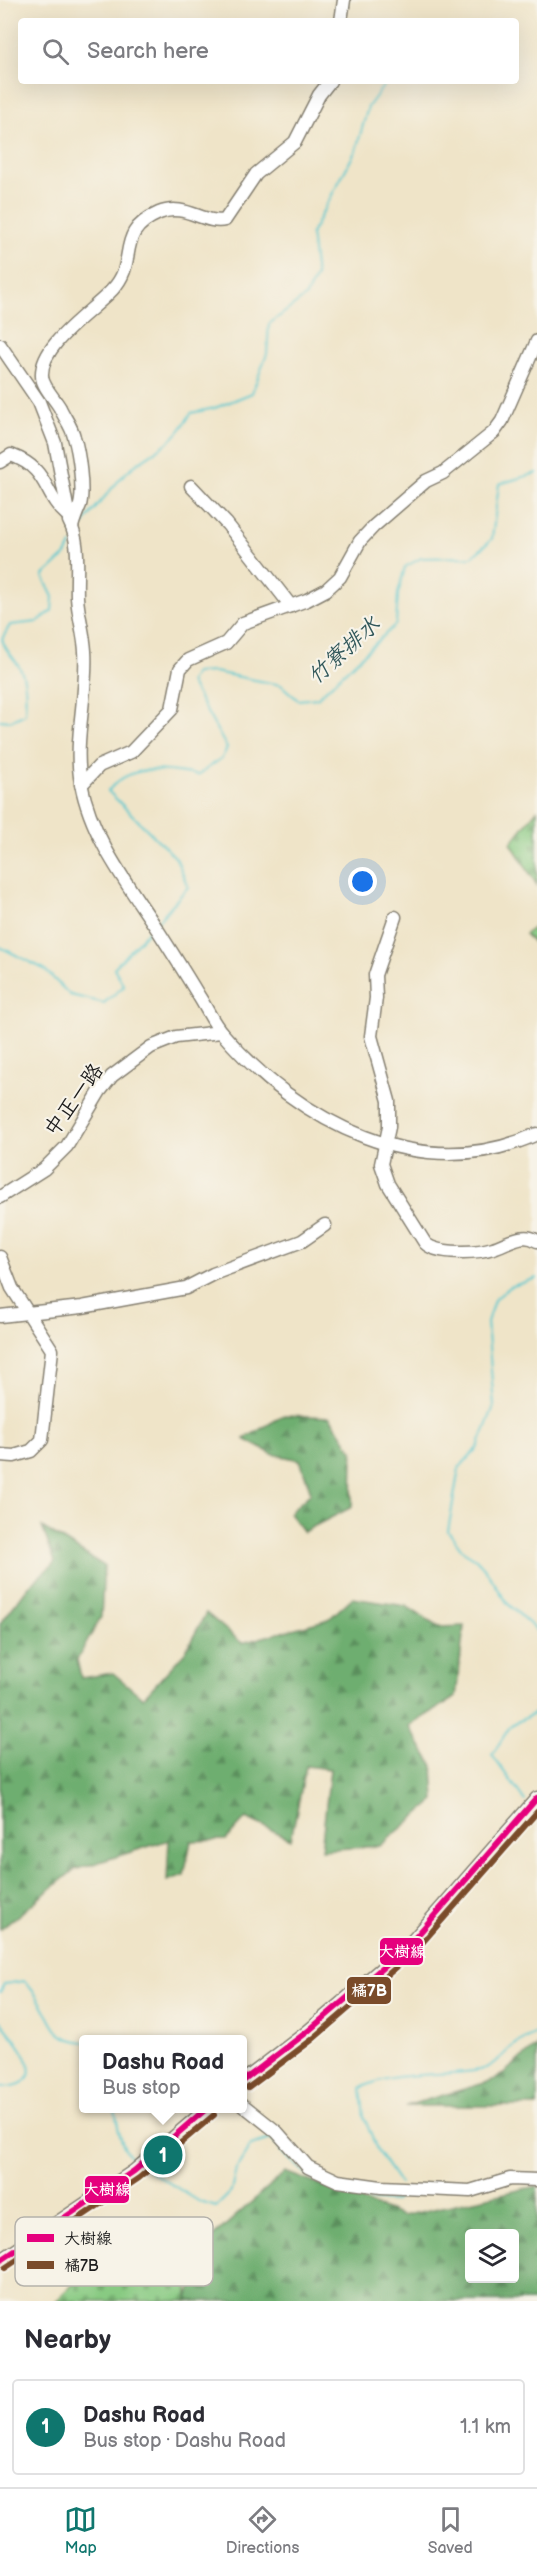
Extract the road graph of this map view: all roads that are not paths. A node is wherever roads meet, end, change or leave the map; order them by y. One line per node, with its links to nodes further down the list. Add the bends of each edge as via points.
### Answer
1 (344, 0): 2 (street)
2 (341, 18)
3 (328, 84): 9 (street, via 295,142 256,174 225,220 215,221 172,209 136,227 130,238 126,273 43,360 42,379 74,435 80,503)
4 (537, 341): 10 (street, via 494,432 443,473 426,481 374,526 360,541 340,578 326,590)
5 (0, 345): 8 (street, via 39,402 55,443)
6 (0, 462): 9 (street, via 11,455 36,469 51,497 70,518)
7 (191, 486): 10 (street, via 227,524)
8 (67, 507)
9 (73, 531): 11 (street, via 85,651 78,767)
10 (291, 606): 11 (street, via 243,623 226,643 188,660 180,669 172,709 131,752 99,766)
11 (81, 786): 13 (street, via 90,815 119,872)
12 (395, 917): 15 (street, via 375,975 370,1036 389,1101)
13 (221, 1032): 15 (street, via 287,1096 334,1125); 16 (street, 中正一路, via 176,1037 151,1047 112,1076 67,1146 44,1169)
14 (537, 1134): 15 (street, via 493,1148 457,1153 429,1154)
15 (385, 1145): 18 (street, via 381,1164 388,1184 429,1248 439,1252 491,1249 523,1237)
16 (0, 1197)
17 (325, 1226): 20 (street, via 302,1241 186,1288 82,1307)
18 (537, 1240)
19 (0, 1257): 20 (street, via 12,1288)
20 (29, 1312): 21 (street); 22 (street, via 52,1350 42,1440 31,1451)
21 (0, 1316)
22 (0, 1455)
23 (537, 1798): 24 (street, via 408,1946)
24 (247, 2078)
25 (247, 2108): 27 (street, via 277,2132 308,2167 338,2181 470,2191 510,2179)
26 (203, 2113): 28 (street, via 134,2171)
27 (537, 2180)
28 (66, 2217)
29 (15, 2251): 30 (street)
30 (0, 2261)

